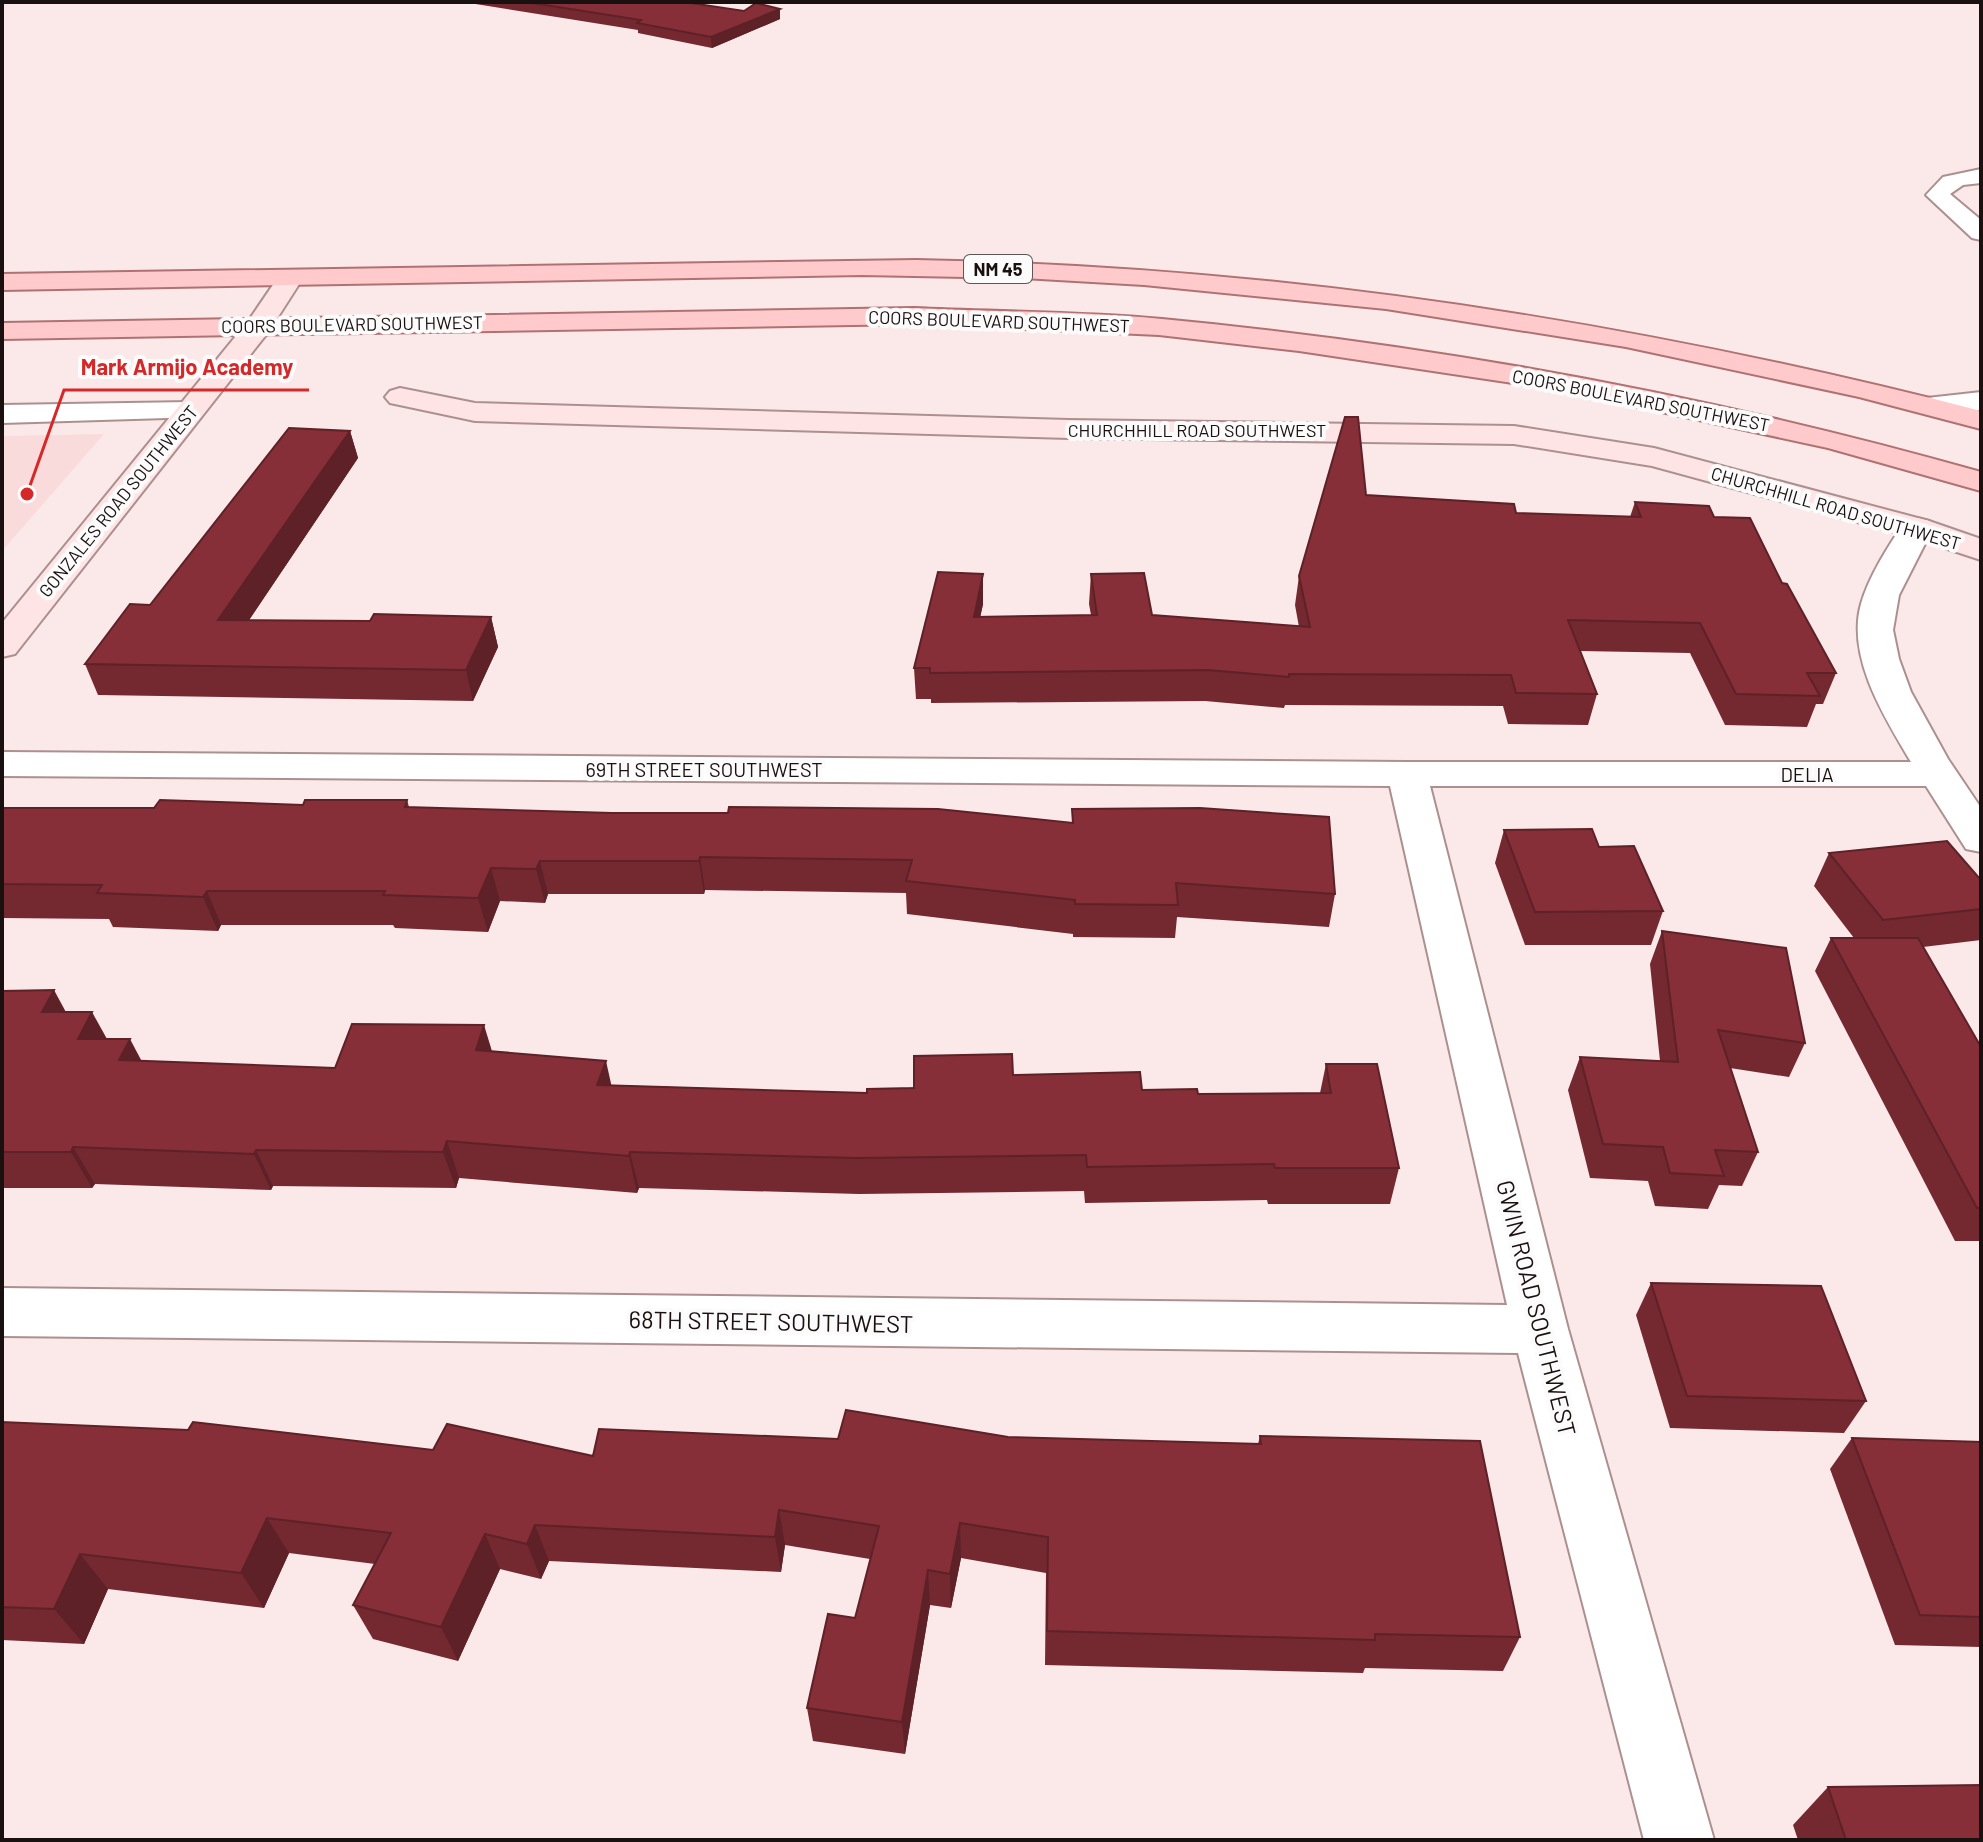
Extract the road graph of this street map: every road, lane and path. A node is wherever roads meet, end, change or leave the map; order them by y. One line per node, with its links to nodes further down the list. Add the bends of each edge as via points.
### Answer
1 (1981, 176): 2 (street, via 1951,180 1938,195)
2 (1981, 233)
3 (290, 278): 4 (main road, NM 45); 5 (street, GONZALES ROAD SOUTHWEST); 9 (main road, NM 45, via 899,267 1217,282 1557,325)
4 (2, 282)
5 (259, 325): 6 (main road, COORS BOULEVARD SOUTHWEST); 10 (street, GONZALES ROAD SOUTHWEST); 13 (main road, COORS BOULEVARD SOUTHWEST, via 914,316 1159,327 1560,381)
6 (2, 331)
7 (400, 397): 16 (street, CHURCHHILL ROAD SOUTHWEST, via 475,412 1514,435 1654,457)
8 (1981, 401): 9 (street)
9 (1928, 405): 12 (main road, NM 45)
10 (190, 411): 11 (street); 18 (street, GONZALES ROAD SOUTHWEST)
11 (2, 414)
12 (1981, 420)
13 (1834, 440): 14 (main road, via 1923,455); 15 (main road, COORS BOULEVARD SOUTHWEST)
14 (1981, 457)
15 (1981, 482)
16 (1917, 528): 17 (street, CHURCHHILL ROAD SOUTHWEST); 21 (street, via 1877,606 1874,637 1888,682)
17 (1981, 550)
18 (2, 646)
19 (2, 764): 20 (street, 69TH STREET SOUTHWEST)
20 (1407, 774): 21 (street, DELIA); 24 (street, GWIN ROAD SOUTHWEST)
21 (1937, 774): 22 (street)
22 (1981, 839)
23 (2, 1312): 24 (street, 68TH STREET SOUTHWEST)
24 (1540, 1329): 25 (street, GWIN ROAD SOUTHWEST)
25 (1679, 1840)

